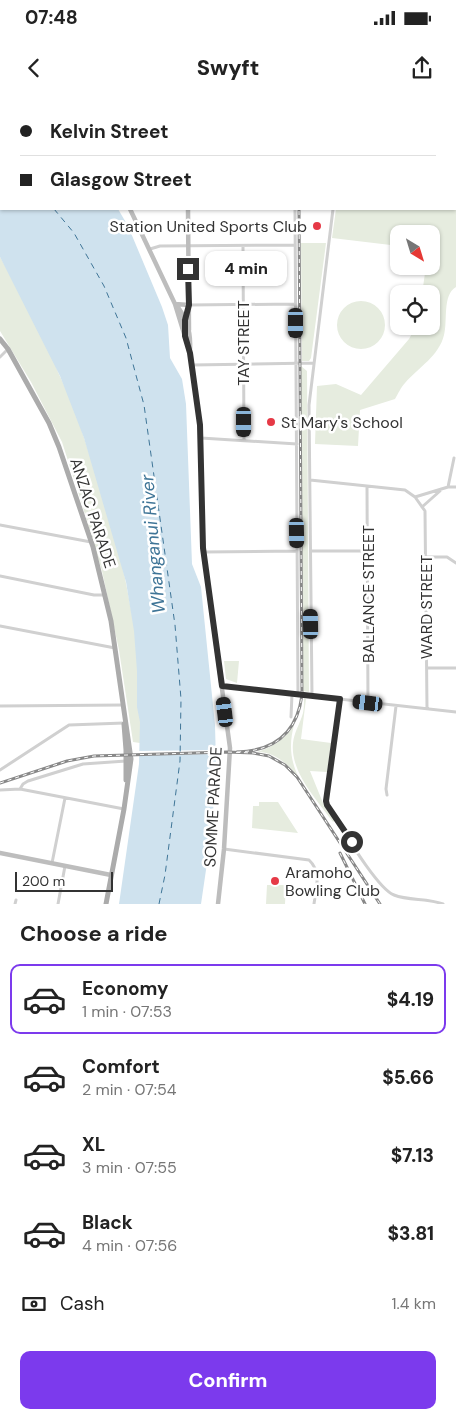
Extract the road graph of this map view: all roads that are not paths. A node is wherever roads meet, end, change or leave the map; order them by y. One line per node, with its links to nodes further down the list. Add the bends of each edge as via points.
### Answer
1 (130, 210): 8 (main road, SOMME PARADE)
2 (188, 210): 6 (main road)
3 (295, 210): 5 (street)
4 (333, 210): 20 (street)
5 (295, 245): 7 (street); 10 (street)
6 (188, 246): 7 (street); 8 (street, via 156,246); 11 (main road)
7 (242, 246): 12 (street, TAY STREET)
8 (150, 249): 9 (main road, SOMME PARADE)
9 (175, 304): 11 (main road); 13 (main road, SOMME PARADE); 15 (main road, SOMME PARADE)
10 (296, 304): 12 (street); 22 (street)
11 (189, 305): 12 (street); 13 (main road); 14 (main road)
12 (243, 305): 21 (street, TAY STREET)
13 (185, 320): 14 (main road, SOMME PARADE); 15 (main road)
14 (189, 330): 18 (main road, SOMME PARADE)
15 (185, 336): 18 (main road, SOMME PARADE)
16 (0, 339): 17 (main road, ANZAC PARADE)
17 (8, 349): 19 (street); 36 (main road, ANZAC PARADE, via 59,447)
18 (190, 353): 23 (main road, SOMME PARADE)
19 (0, 357)
20 (313, 363): 22 (street); 28 (street, via 309,406)
21 (243, 364): 22 (street); 23 (street); 25 (street, TAY STREET)
22 (296, 364): 26 (street)
23 (191, 365): 24 (main road, SOMME PARADE)
24 (201, 438): 25 (street); 40 (main road, SOMME PARADE)
25 (244, 440): 26 (street)
26 (297, 444): 37 (street)
27 (454, 458): 30 (street)
28 (310, 480): 29 (street); 38 (street)
29 (367, 486): 33 (street, via 405,490); 39 (street, BALLANCE STREET)
30 (448, 487): 31 (street); 32 (street)
31 (456, 487)
32 (442, 489): 33 (street); 34 (street)
33 (415, 497): 34 (street)
34 (422, 507): 41 (street, WARD STREET, via 426,515)
35 (0, 526): 36 (street)
36 (92, 542): 44 (main road, ANZAC PARADE)
37 (298, 550): 40 (street); 51 (street)
38 (310, 551): 39 (street); 52 (street)
39 (367, 551): 54 (street, BALLANCE STREET)
40 (204, 552): 49 (main road, SOMME PARADE)
41 (426, 557): 42 (street, via 447,557); 47 (street, WARD STREET)
42 (456, 563)
43 (0, 576): 44 (street)
44 (105, 595): 46 (main road, ANZAC PARADE)
45 (0, 626): 46 (street)
46 (116, 648): 56 (main road, ANZAC PARADE)
47 (427, 668): 48 (street); 58 (street, WARD STREET)
48 (456, 668)
49 (222, 686): 50 (street); 70 (main road, SOMME PARADE, via 230,752)
50 (292, 694): 51 (street); 60 (street)
51 (298, 694): 52 (street)
52 (312, 696): 53 (street)
53 (340, 699): 54 (street); 79 (street, via 327,805 385,890 395,896)
54 (368, 703): 57 (street)
55 (0, 706): 56 (street)
56 (124, 706): 61 (main road, ANZAC PARADE); 68 (main road, ANZAC PARADE, via 131,759)
57 (396, 706): 58 (street); 66 (street)
58 (427, 708): 59 (street)
59 (456, 712)
60 (291, 717)
61 (124, 723): 62 (main road, ANZAC PARADE); 63 (street, via 69,725)
62 (126, 761): 64 (street, via 83,764 28,781); 68 (main road, ANZAC PARADE)
63 (0, 770)
64 (20, 788): 65 (street); 67 (street)
65 (0, 790)
66 (387, 795)
67 (65, 798): 69 (street); 72 (street)
68 (125, 801): 69 (main road, ANZAC PARADE)
69 (124, 809): 74 (main road, ANZAC PARADE)
70 (224, 849): 77 (main road, SOMME PARADE); 78 (street, via 304,858 313,864 317,874)
71 (0, 853): 72 (main road)
72 (52, 863): 73 (main road)
73 (65, 866): 74 (main road); 75 (street)
74 (111, 875): 76 (main road, ANZAC PARADE)
75 (58, 904)
76 (106, 904)
77 (218, 904)
78 (314, 904)
79 (443, 904)

